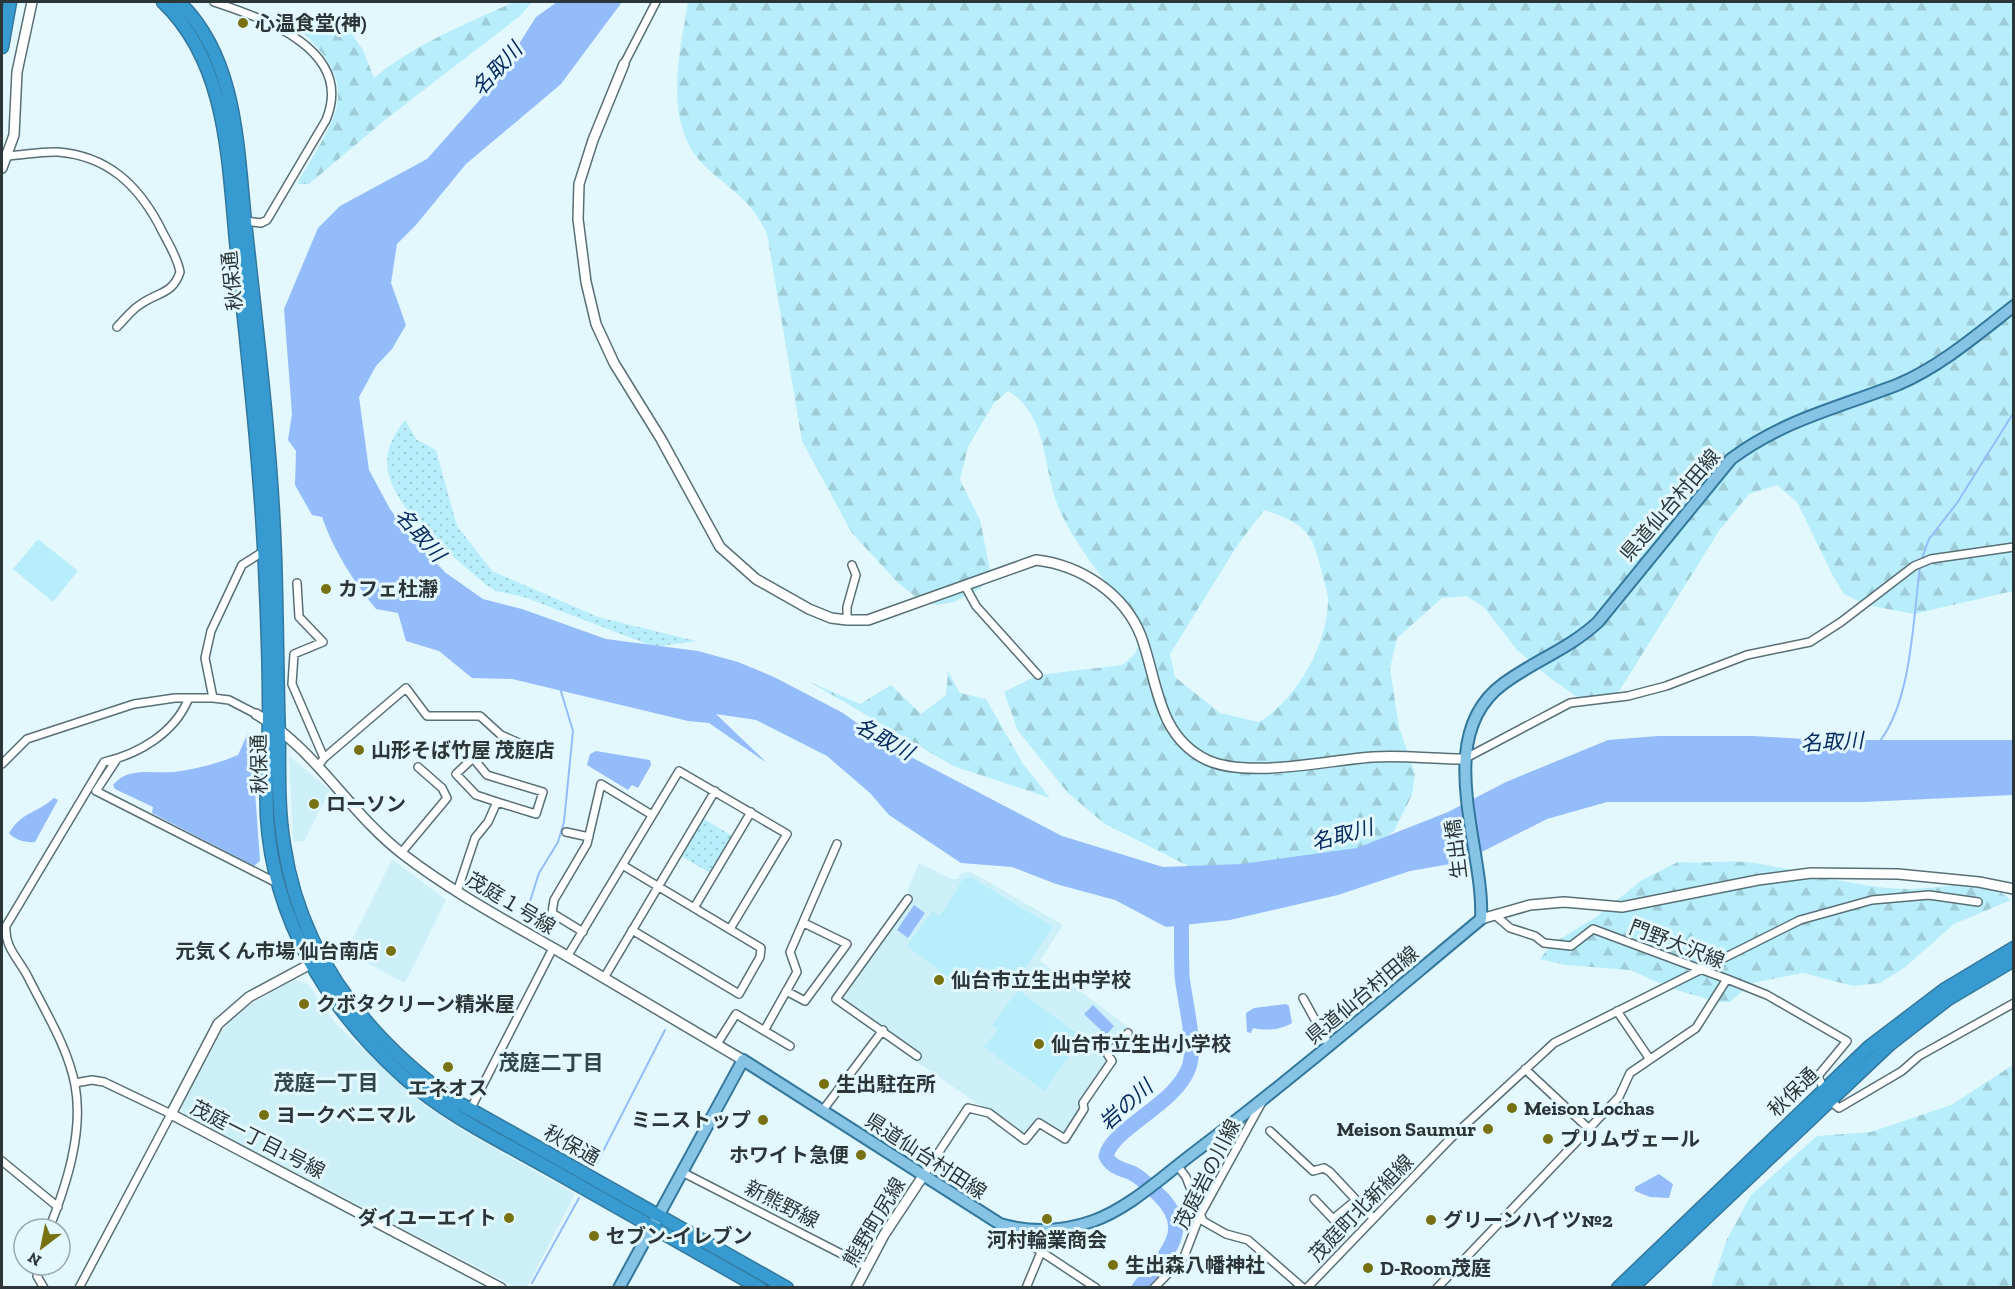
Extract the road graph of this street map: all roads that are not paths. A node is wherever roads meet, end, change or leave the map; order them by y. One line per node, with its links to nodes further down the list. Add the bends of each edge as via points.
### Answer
1 (10, 2): 7 (highway)
2 (32, 2): 9 (street, via 17,72 15,123)
3 (163, 2): 15 (highway, 秋保通, via 187,30 204,60 218,98 230,186)
4 (178, 2): 11 (highway, 秋保通, via 200,25 226,84)
5 (214, 2): 11 (street, via 291,34 319,60 332,90 332,106 326,120 267,220)
6 (656, 2): 8 (street)
7 (2, 47)
8 (624, 64): 19 (street, via 592,140 579,184 580,246 596,324 614,363 720,547 756,579 831,618)
9 (7, 156): 10 (street); 13 (street, via 58,152 88,158 119,175 140,193 180,272 169,291 138,306)
10 (2, 168)
11 (245, 221): 24 (highway, 秋保通, via 271,482)
12 (2013, 306): 27 (main road, 県道仙台村田線, via 1925,371 1792,422 1731,459 1598,622 1579,640 1502,684 1487,699)
13 (117, 327)
14 (2013, 547): 27 (street, via 1924,562 1810,642 1747,655 1628,696 1570,703)
15 (264, 551): 21 (street, via 242,565 211,631 205,658); 24 (highway, 秋保通)
16 (852, 565): 19 (street, via 856,575)
17 (297, 583): 28 (street, via 299,617 323,642 294,654 292,684)
18 (965, 586): 19 (street, via 868,620); 20 (street, via 976,606); 27 (street, via 1036,560 1060,563 1100,584 1121,605 1140,635 1170,728 1186,746 1218,764 1234,768 1375,757)
19 (847, 620)
20 (1038, 675)
21 (213, 698): 22 (street); 23 (street, via 229,700)
22 (188, 700): 26 (street, via 183,714 166,731 136,752); 29 (street, via 134,704 60,728 27,740)
23 (256, 714): 24 (street, 茂庭１号線)
24 (274, 725): 28 (street, 茂庭１号線); 41 (highway, 秋保通, via 267,819); 58 (highway, 秋保通, via 284,847)
25 (528, 747): 28 (street, via 501,735 480,716 427,716 406,688)
26 (117, 759): 41 (street, via 96,791); 76 (street, via 104,762 98,771 6,926 6,944 46,1012)
27 (1464, 759): 31 (main road, 県道仙台村田線)
28 (322, 761): 39 (street, 茂庭１号線, via 365,819)
29 (2, 764)
30 (418, 768): 39 (street, via 442,788 447,798)
31 (1466, 784): 48 (main road, 生出橋)
32 (715, 791): 34 (street); 35 (street, via 679,771); 42 (street)
33 (497, 802): 33 (street, via 476,795 456,774 472,758 487,775 543,792 536,814); 44 (street, via 475,838)
34 (751, 812): 47 (street); 51 (street, via 787,834)
35 (652, 815): 37 (street, via 601,784); 40 (street)
36 (566, 832): 37 (street)
37 (589, 837): 53 (street, via 554,900 552,913)
38 (837, 844): 50 (street)
39 (401, 853): 44 (street, 茂庭１号線)
40 (624, 866): 42 (street); 53 (street)
41 (280, 885): 58 (highway, 秋保通, via 285,905)
42 (658, 887): 47 (street); 52 (street)
43 (2013, 889): 49 (street, via 1898,874 1811,873 1622,908 1564,902 1530,905)
44 (457, 892): 54 (street, 茂庭１号線)
45 (908, 899): 66 (street, via 836,999)
46 (1978, 902): 59 (street, 茂庭町北新組線, via 1929,895 1872,900 1800,920)
47 (694, 908): 51 (street)
48 (1481, 914): 49 (street); 70 (main road, 県道仙台村田線)
49 (1495, 915): 59 (street, 門野大沢線, via 1510,928 1536,936 1544,943 1571,946 1593,929)
50 (804, 923): 62 (street, via 789,952 797,972); 62 (street, via 848,945 806,1001)
51 (730, 929): 52 (street, via 761,948 739,994)
52 (632, 930): 60 (street)
53 (583, 932): 56 (street)
54 (553, 948): 56 (street, 茂庭１号線); 79 (street)
55 (2013, 948): 77 (highway, 秋保通, via 1952,984 1896,1024)
56 (567, 957): 60 (street, 茂庭１号線)
57 (2013, 960): 77 (highway, 秋保通, via 1948,999)
58 (317, 961): 79 (highway, 秋保通, via 380,1040 419,1075); 81 (street, 茂庭一丁目1号線, via 249,998 219,1024); 96 (highway, 秋保通, via 325,989 360,1033 420,1091)
59 (1704, 970): 61 (street, 門野大沢線); 65 (street, 茂庭町北新組線)
60 (604, 978): 69 (street, 茂庭１号線)
61 (1727, 979): 73 (street, 門野大沢線, via 1696,1028); 77 (street, via 1767,995 1847,1041 1818,1076)
62 (786, 991): 67 (street)
63 (1304, 998): 70 (street)
64 (2013, 1003): 77 (street, via 1919,1056 1902,1071 1839,1108)
65 (1617, 1011): 73 (street); 75 (street, 茂庭町北新組線, via 1554,1043)
66 (883, 1030): 72 (street); 80 (street)
67 (764, 1031): 69 (street, via 736,1014); 71 (street)
68 (1128, 1033): 87 (street, via 1108,1055 1112,1061 1083,1103 1084,1109 1065,1139 1039,1123 1025,1140 989,1113 968,1108)
69 (717, 1044): 74 (street, 茂庭１号線)
70 (1329, 1045): 78 (main road, 県道仙台村田線)
71 (790, 1046)
72 (917, 1056)
73 (1649, 1058): 82 (street, 門野大沢線, via 1630,1073 1619,1097)
74 (743, 1060): 80 (main road, 県道仙台村田線); 86 (main road)
75 (1525, 1069): 82 (street); 94 (street, 茂庭町北新組線)
76 (75, 1083): 81 (street, via 104,1082); 90 (street, via 77,1119)
77 (1827, 1095): 110 (highway, 秋保通); 111 (highway, 秋保通)
78 (1263, 1100): 85 (main road, 県道仙台村田線); 91 (street, 茂庭岩の川線)
79 (470, 1110): 92 (highway, 秋保通)
80 (823, 1110): 87 (main road, 県道仙台村田線)
81 (171, 1114): 99 (street); 100 (street, 茂庭一丁目1号線)
82 (1587, 1128): 109 (street, 門野大沢線)
83 (1270, 1131): 89 (street, via 1313,1171 1324,1168 1330,1172)
84 (2, 1161): 90 (street)
85 (1174, 1167): 91 (street, via 1186,1177); 95 (main road, 県道仙台村田線, via 1095,1221 1035,1231)
86 (682, 1172): 92 (main road); 98 (street, 新熊野線)
87 (923, 1176): 95 (main road, 県道仙台村田線); 98 (street, 熊野町尻線)
88 (1314, 1199): 89 (street, via 1333,1219)
89 (1356, 1200): 94 (street)
90 (58, 1207): 93 (street)
91 (1200, 1215): 107 (street, 茂庭岩の川線, via 1184,1257); 108 (street, via 1203,1221 1226,1234 1248,1240)
92 (658, 1216): 96 (main road); 103 (highway, 秋保通)
93 (54, 1217)
94 (1373, 1218): 108 (street, 茂庭町北新組線)
95 (1000, 1224): 97 (street)
96 (651, 1228): 101 (main road); 102 (highway, 秋保通)
97 (1041, 1252): 105 (street); 106 (street)
98 (867, 1267): 104 (street, 熊野町尻線)
99 (80, 1287)
100 (501, 1287)
101 (619, 1287)
102 (760, 1287)
103 (787, 1287)
104 (856, 1287)
105 (1026, 1287)
106 (1096, 1287)
107 (1154, 1287)
108 (1305, 1287)
109 (1437, 1287)
110 (1618, 1287)
111 (1632, 1287)

